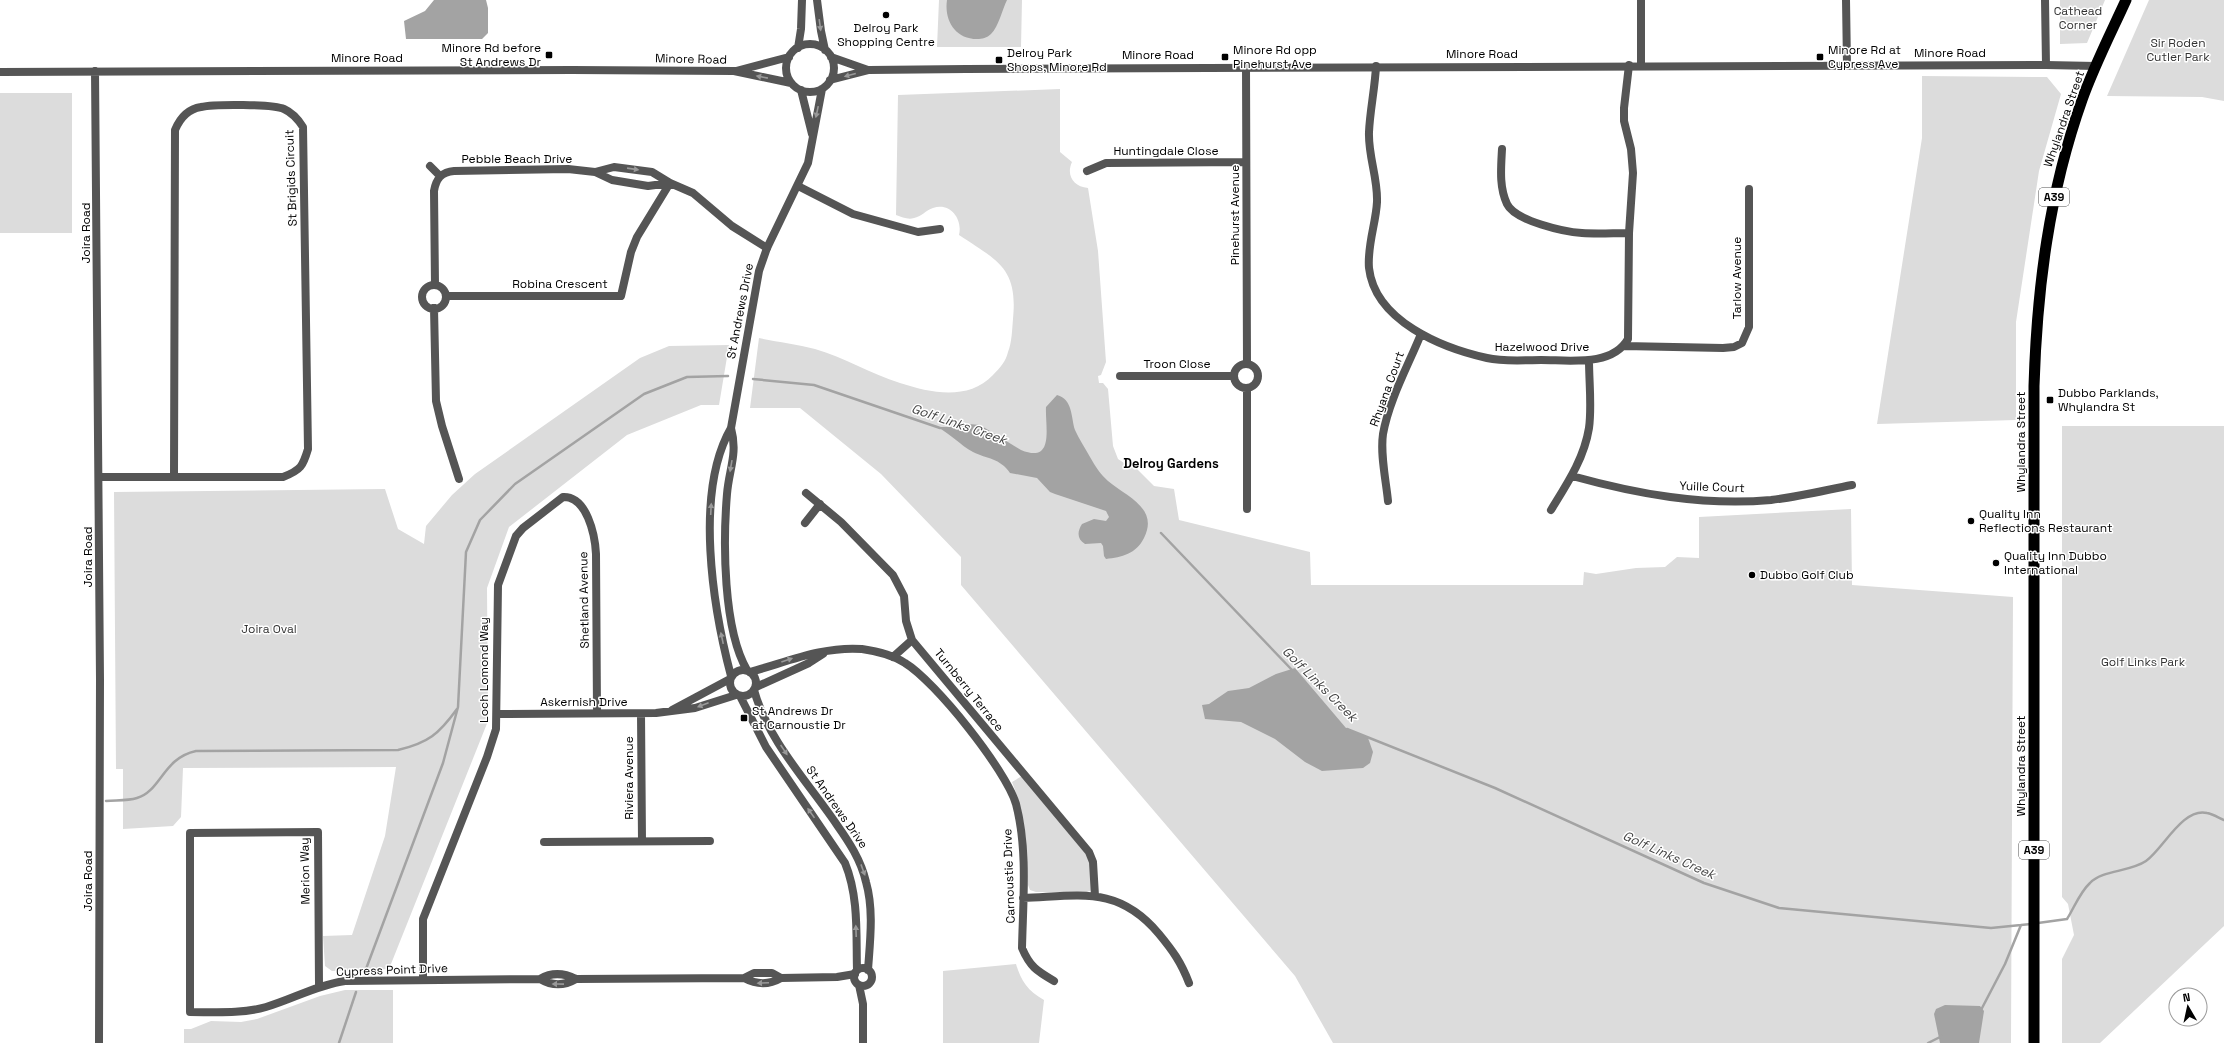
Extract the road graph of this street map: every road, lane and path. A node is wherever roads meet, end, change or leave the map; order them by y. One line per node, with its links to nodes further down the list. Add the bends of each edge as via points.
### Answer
1 (802, 0): 7 (street)
2 (817, 0): 8 (street, one-way to 8)
3 (1641, 0): 13 (street)
4 (1846, 0): 14 (street)
5 (2045, 0): 11 (street)
6 (2126, 0): 16 (highway, Whylandra Street / A39)
7 (798, 48): 8 (street, via 812,44); 9 (street)
8 (825, 50): 10 (street)
9 (789, 57): 19 (street, Minore Road); 23 (street, via 786,70)
10 (831, 58): 18 (street, Minore Road); 22 (street, via 834,65)
11 (2046, 64): 14 (street, Minore Road); 16 (street, Minore Road)
12 (1629, 65): 13 (street, Minore Road); 15 (street, Minore Road); 37 (street, via 1624,121 1631,149 1633,173)
13 (1641, 65): 14 (street, Minore Road)
14 (1847, 65)
15 (1376, 66): 17 (street, Minore Road); 42 (street, Hazelwood Drive, via 1369,132 1377,200 1369,267 1374,287 1384,303)
16 (2096, 66): 89 (highway, Whylandra Street / A39, via 2064,155 2052,202 2043,253 2035,334)
17 (1246, 67): 18 (street, Minore Road); 28 (street, Pinehurst Avenue)
18 (869, 70): 22 (street, Minore Road, one-way to 22)
19 (734, 71): 21 (street, Minore Road); 23 (street, Minore Road, one-way to 19)
20 (0, 72): 21 (street, Minore Road)
21 (95, 72): 52 (street, Joira Road)
22 (830, 80): 24 (street)
23 (791, 83): 25 (street)
24 (822, 88): 25 (street, via 808,92); 26 (street, St Andrews Drive, one-way to 26)
25 (801, 90): 26 (street, St Andrews Drive)
26 (812, 136): 34 (street, St Andrews Drive, via 808,163)
27 (1502, 149): 37 (street, via 1502,191 1508,206 1516,214 1559,230 1581,233)
28 (1246, 162): 30 (street, Huntingdale Close, via 1106,163); 45 (street, Pinehurst Avenue)
29 (430, 166): 32 (street)
30 (1087, 171)
31 (594, 172): 32 (street, Pebble Beach Drive, via 548,169 454,171); 33 (street, Pebble Beach Drive, via 612,180 648,186); 33 (street, Pebble Beach Drive, one-way to 33, via 614,167 652,172)
32 (440, 176): 39 (street, via 434,191)
33 (670, 183): 38 (street, Pebble Beach Drive, via 693,193 732,226); 40 (street, Robina Crescent, via 635,242 621,296)
34 (798, 186): 36 (street, via 853,214 918,232); 38 (street, St Andrews Drive)
35 (1749, 189): 43 (street, Tarlow Avenue, via 1749,327 1742,343 1723,348)
36 (940, 229)
37 (1629, 233): 43 (street, via 1628,339)
38 (767, 248): 49 (street, St Andrews Drive, via 759,271)
39 (434, 285): 40 (street, via 441,287); 41 (street, via 425,290 423,296 427,306)
40 (446, 296): 41 (street, via 443,305)
41 (434, 308): 53 (street, via 436,401)
42 (1421, 334): 44 (street, Hazelwood Drive, via 1488,359); 57 (street, Rhyana Court, via 1389,410 1383,435)
43 (1624, 346): 44 (street, Hazelwood Drive, via 1604,357)
44 (1589, 360): 51 (street, via 1589,428 1583,452)
45 (1247, 363): 47 (street, via 1238,366); 48 (street, via 1256,368 1259,375 1256,383)
46 (1120, 376): 47 (street, Troon Close)
47 (1234, 376): 48 (street, via 1239,386)
48 (1248, 388): 59 (street)
49 (731, 428): 65 (street, St Andrews Drive, one-way to 65, via 735,444 727,493 724,544 728,596 739,656); 66 (street, St Andrews Drive, one-way to 49, via 714,598 710,543 712,491 723,442)
50 (174, 476): 50 (street, St Brigids Circuit, via 284,477 298,472 308,449 303,127 296,116 283,108 201,107 186,114 175,130); 52 (street, St Brigids Circuit)
51 (1572, 476): 54 (street, Yuille Court, via 1662,497 1718,502 1771,500); 60 (street)
52 (99, 477): 87 (street, Joira Road)
53 (459, 479)
54 (1852, 485)
55 (806, 493): 58 (street, Turnberry Terrace)
56 (567, 497): 70 (street, Shetland Avenue, via 575,500 586,514 595,537); 71 (street, Loch Lomond Way, via 555,501 523,528 512,544 501,575 496,610)
57 (1388, 501)
58 (820, 504): 61 (street); 62 (street, Turnberry Terrace, via 893,575 904,596 906,621)
59 (1247, 509)
60 (1551, 510)
61 (805, 523)
62 (912, 640): 64 (street); 77 (street, Turnberry Terrace, via 1089,852 1093,862)
63 (825, 652): 64 (street, Carnoustie Drive, via 862,649); 65 (street, Carnoustie Drive, one-way to 63, via 805,654); 67 (street, Carnoustie Drive)
64 (893, 657): 78 (street, Carnoustie Drive, via 926,679 1006,779 1019,820)
65 (749, 671): 66 (street, via 738,670); 67 (street, via 755,679)
66 (730, 678): 68 (street, via 730,688); 69 (street, Askernish Drive)
67 (755, 689): 68 (street, via 748,696); 79 (street, St Andrews Drive, one-way to 79, via 759,709 777,740 848,841 863,870 870,909)
68 (738, 696): 69 (street, Askernish Drive, one-way to 69, via 695,708); 80 (street, St Andrews Drive, one-way to 68, via 854,898 850,874 766,747)
69 (670, 711): 72 (street, Askernish Drive)
70 (597, 713): 71 (street, Askernish Drive); 72 (street, Askernish Drive)
71 (497, 714): 81 (street, Loch Lomond Way, via 493,743 423,919)
72 (641, 714): 76 (street, Riviera Avenue)
73 (190, 833): 85 (street, Merion Way, via 318,832); 85 (street, Cypress Point Drive, via 190,1012 253,1010)
74 (710, 841): 76 (street)
75 (544, 842): 76 (street)
76 (642, 842)
77 (1095, 896): 78 (street); 83 (street, via 1116,900 1136,910 1149,922 1177,956)
78 (1023, 898): 82 (street, Carnoustie Drive, via 1022,948 1028,963)
79 (868, 970): 80 (street, via 863,968); 84 (street, St Andrews Drive, via 872,978)
80 (856, 977): 81 (street, Cypress Point Drive, via 781,978 772,973 754,973 744,978 576,979 567,974 548,974 540,979); 84 (street); 86 (street, St Andrews Drive)
81 (423, 980): 85 (street, Cypress Point Drive, via 345,981)
82 (1054, 981)
83 (1189, 983)
84 (868, 985): 86 (street)
85 (319, 986)
86 (863, 1004): 88 (street)
87 (99, 1043)
88 (863, 1043)
89 (2034, 1043)

